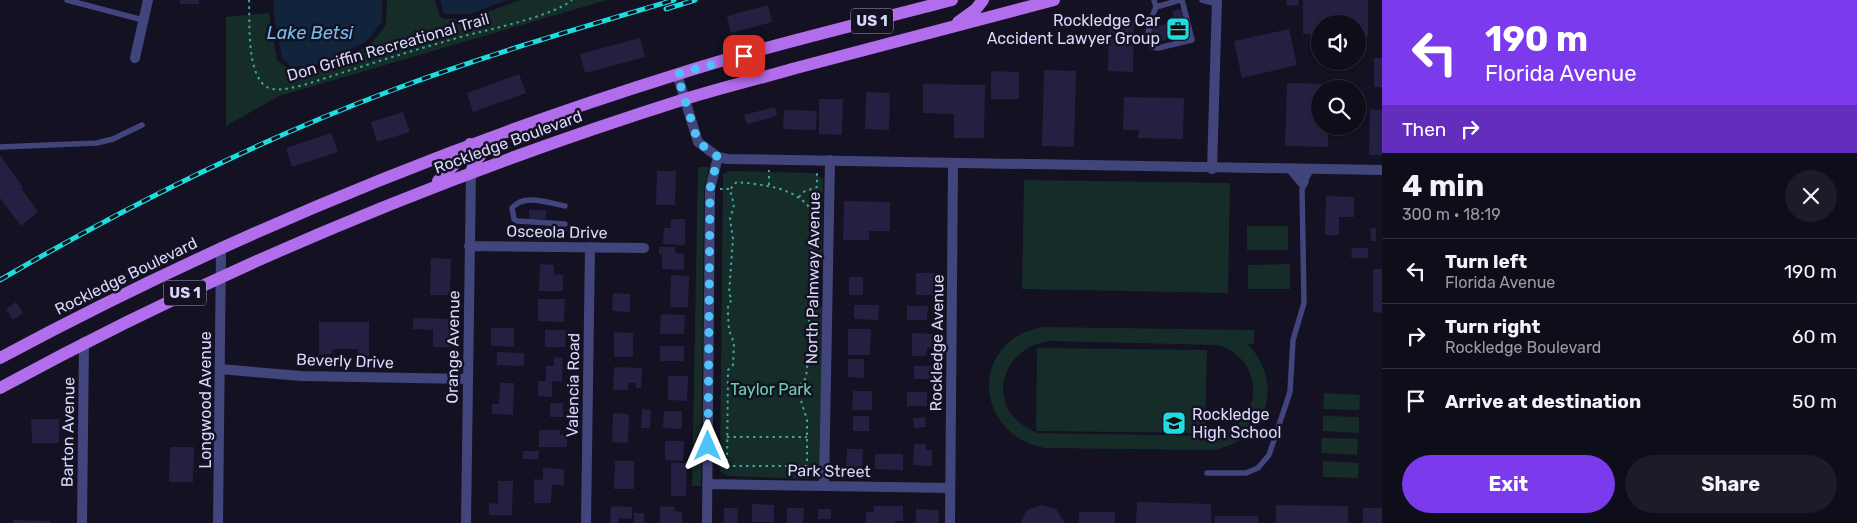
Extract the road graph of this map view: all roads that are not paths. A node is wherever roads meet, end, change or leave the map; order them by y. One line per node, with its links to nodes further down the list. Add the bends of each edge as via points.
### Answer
1 (67, 0): 12 (lane)
2 (148, 0): 12 (street)
3 (952, 0): 15 (main road, Rockledge Boulevard / US 1)
4 (983, 0): 13 (main road)
5 (1009, 0): 11 (main road)
6 (1054, 0): 11 (main road, Rockledge Boulevard / US 1)
7 (1181, 0): 10 (lane); 10 (lane, via 1192,40 1158,48 1148,42)
8 (1202, 0): 9 (lane)
9 (1217, 2): 24 (street)
10 (1155, 3)
11 (1000, 14): 13 (main road, Rockledge Boulevard / US 1)
12 (143, 20): 14 (street)
13 (952, 27): 16 (main road, Rockledge Boulevard / US 1)
14 (135, 58)
15 (677, 74): 16 (street); 18 (main road, Rockledge Boulevard / US 1)
16 (685, 98): 21 (street, via 698,142); 28 (main road, Rockledge Boulevard / US 1)
17 (142, 125): 20 (lane, via 97,143)
18 (502, 133): 19 (main road, Rockledge Boulevard / US 1); 28 (main road, via 476,160)
19 (470, 144): 29 (main road, via 452,168); 34 (main road, Rockledge Boulevard / US 1)
20 (0, 147)
21 (722, 158): 22 (street); 44 (street, via 710,189)
22 (830, 160): 23 (street); 45 (street, North Palmway Avenue)
23 (953, 164): 24 (street); 46 (street, Rockledge Avenue)
24 (1212, 169): 25 (street)
25 (1288, 170): 26 (street); 30 (lane)
26 (1311, 170): 27 (street); 30 (lane)
27 (1382, 170)
28 (471, 172): 29 (main road, Rockledge Boulevard / US 1); 33 (street, Orange Avenue)
29 (430, 187): 37 (main road, Rockledge Boulevard / US 1)
30 (1302, 189): 43 (lane, via 1304,302 1293,340 1290,392 1269,455 1258,468 1246,473)
31 (565, 206): 32 (lane, via 521,200 512,208 517,221)
32 (565, 224)
33 (469, 246): 35 (street, Osceola Drive); 41 (street, Orange Avenue)
34 (221, 247): 37 (street, Longwood Avenue); 39 (main road, Rockledge Boulevard / US 1)
35 (590, 247): 36 (street, Osceola Drive); 50 (street, Valencia Road)
36 (644, 248)
37 (220, 276): 38 (main road, Rockledge Boulevard / US 1); 40 (street, Longwood Avenue)
38 (84, 342): 42 (main road, Rockledge Boulevard / US 1); 47 (street, Barton Avenue)
39 (0, 358)
40 (220, 369): 41 (street, Beverly Drive, via 301,376); 48 (street, Longwood Avenue)
41 (468, 379): 49 (street, Orange Avenue)
42 (0, 388)
43 (1207, 474)
44 (707, 484): 45 (street, Park Street); 51 (street)
45 (824, 486): 46 (street, Park Street)
46 (950, 488): 52 (street, Rockledge Avenue)
47 (82, 523)
48 (218, 523)
49 (466, 523)
50 (586, 523)
51 (707, 523)
52 (950, 523)

